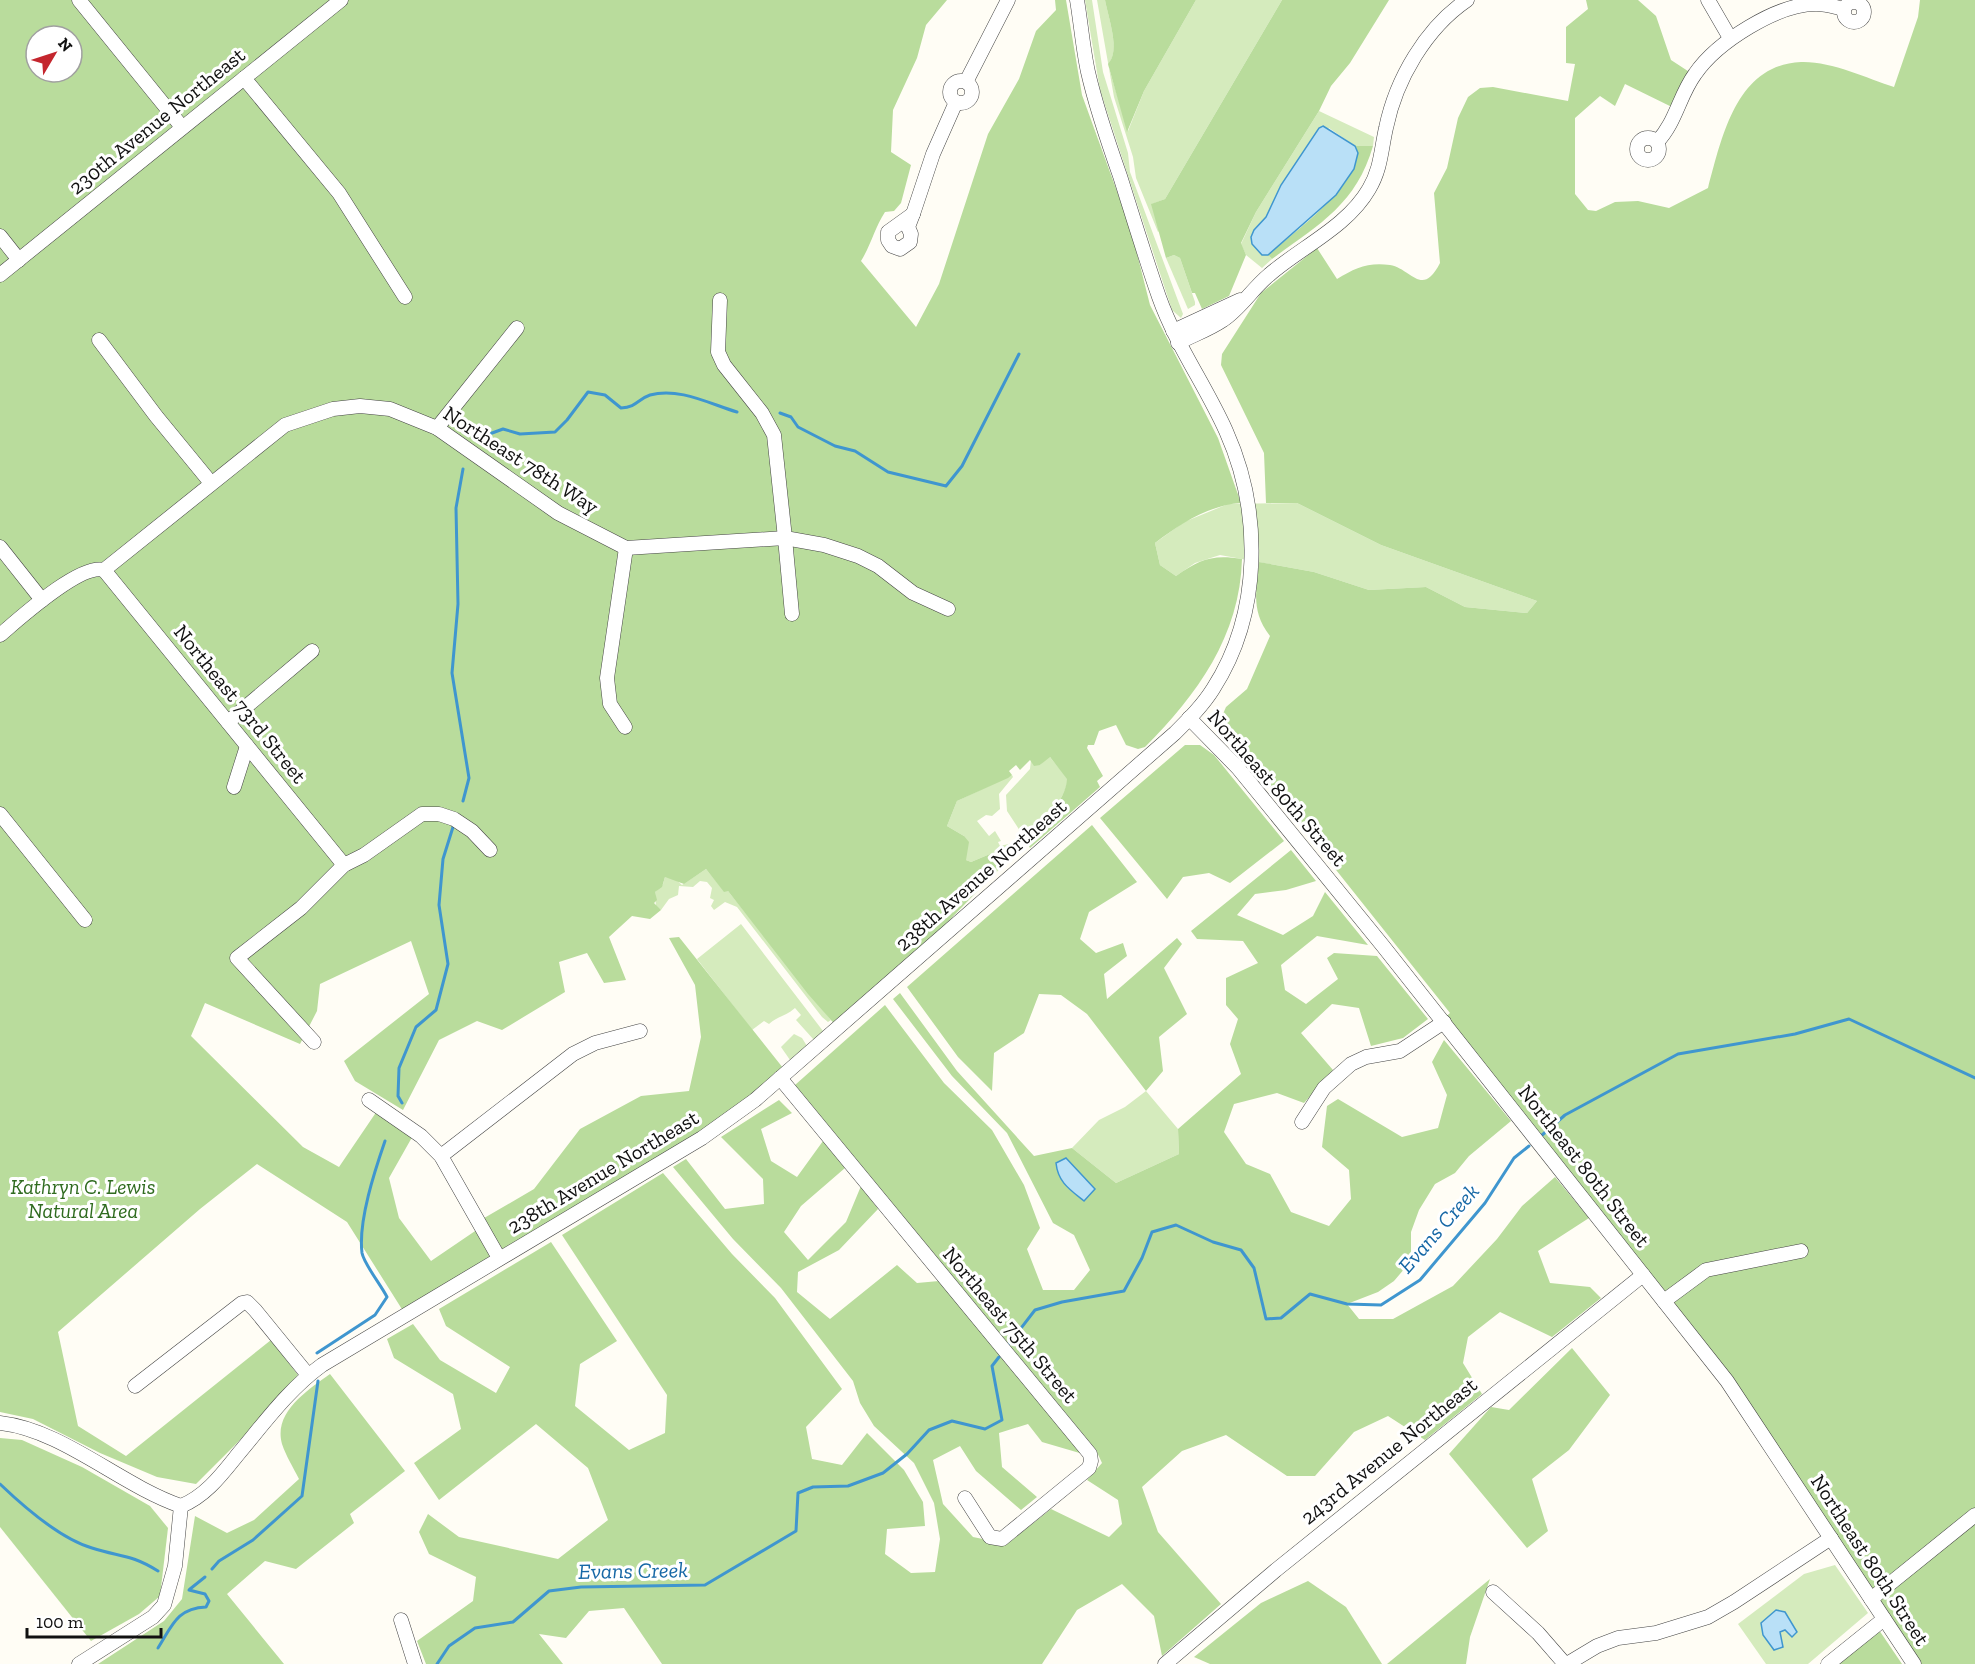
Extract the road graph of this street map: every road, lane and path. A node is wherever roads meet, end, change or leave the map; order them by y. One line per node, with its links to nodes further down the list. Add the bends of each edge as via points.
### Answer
1 (79, 0): 10 (street)
2 (341, 0): 9 (street, 230th Avenue Northeast)
3 (1008, 0): 12 (street, via 966,82 972,87 971,99 956,102)
4 (1077, 0): 19 (street, 238th Avenue Northeast, via 1094,96 1159,297)
5 (1467, 0): 19 (street, via 1448,13 1430,35 1405,76 1393,100 1380,167 1362,201 1268,275 1225,319)
6 (1708, 0): 8 (street)
7 (1844, 9): 8 (street, via 1816,4 1799,7)
8 (1730, 38): 11 (street, via 1694,75 1673,122)
9 (244, 78): 10 (street, 230th Avenue Northeast); 16 (street, via 339,193)
10 (182, 127): 14 (street, 230th Avenue Northeast)
11 (1657, 142)
12 (913, 214)
13 (0, 236): 14 (street)
14 (19, 260): 15 (street, 230th Avenue Northeast)
15 (0, 275)
16 (405, 297)
17 (720, 300): 23 (street, via 718,352 774,435)
18 (517, 328): 21 (street)
19 (1176, 337): 32 (street, 238th Avenue Northeast, via 1242,470 1252,556 1239,632 1221,676)
20 (99, 340): 22 (street)
21 (437, 428): 22 (street, Northeast 78th Way, via 390,409 360,406 318,412 271,434); 25 (street, Northeast 78th Way, via 558,513)
22 (211, 483): 26 (street, Northeast 78th Way)
23 (785, 538): 25 (street); 28 (street, via 858,556 913,593); 29 (street)
24 (0, 547): 27 (street)
25 (626, 548): 34 (street, via 607,678 610,704)
26 (104, 570): 27 (street, via 93,569); 33 (street, Northeast 73rd Street)
27 (42, 600): 30 (street)
28 (948, 609)
29 (792, 614)
30 (0, 635)
31 (312, 651): 33 (street)
32 (1189, 718): 41 (street, Northeast 80th Street, via 1238,768); 44 (street, 238th Avenue Northeast)
33 (228, 722): 35 (street, Northeast 73rd Street)
34 (624, 727)
35 (246, 746): 36 (street); 39 (street, Northeast 73rd Street)
36 (234, 787)
37 (0, 814): 40 (street)
38 (490, 849): 39 (street, via 466,826 430,813 415,817)
39 (344, 865): 43 (street, via 301,908 240,955)
40 (85, 920)
41 (1444, 1022): 46 (street, via 1400,1051 1351,1064 1324,1088); 50 (street, Northeast 80th Street)
42 (640, 1031): 47 (street, via 595,1043 573,1054)
43 (314, 1042)
44 (780, 1078): 49 (street, 238th Avenue Northeast, via 717,1128); 56 (street, Northeast 75th Street, via 1090,1454 1089,1468 1002,1539 990,1537)
45 (369, 1100): 47 (street, via 421,1136)
46 (1302, 1122)
47 (441, 1156): 49 (street)
48 (1801, 1251): 51 (street, via 1706,1270)
49 (499, 1258): 52 (street, 238th Avenue Northeast, via 346,1348)
50 (1643, 1275): 51 (street, Northeast 80th Street); 67 (street, 243rd Avenue Northeast)
51 (1664, 1301): 60 (street, Northeast 80th Street, via 1727,1381)
52 (308, 1375): 53 (street, via 247,1302 236,1305); 57 (street, 238th Avenue Northeast, via 219,1477 195,1500)
53 (135, 1386)
54 (0, 1423): 55 (street, via 15,1424 40,1434)
55 (155, 1497): 57 (street); 59 (street)
56 (965, 1498)
57 (181, 1506): 59 (street)
58 (1975, 1515): 62 (street)
59 (179, 1532): 65 (street, via 164,1605 153,1617)
60 (1831, 1538): 62 (street, Northeast 80th Street); 68 (street, via 1708,1617 1656,1633 1618,1638)
61 (1493, 1592): 68 (street)
62 (1870, 1599): 63 (street, Northeast 80th Street)
63 (1884, 1619): 69 (street); 70 (street, Northeast 80th Street)
64 (401, 1620): 66 (street)
65 (80, 1664)
66 (415, 1664)
67 (1165, 1664)
68 (1566, 1664)
69 (1828, 1664)
70 (1914, 1664)

